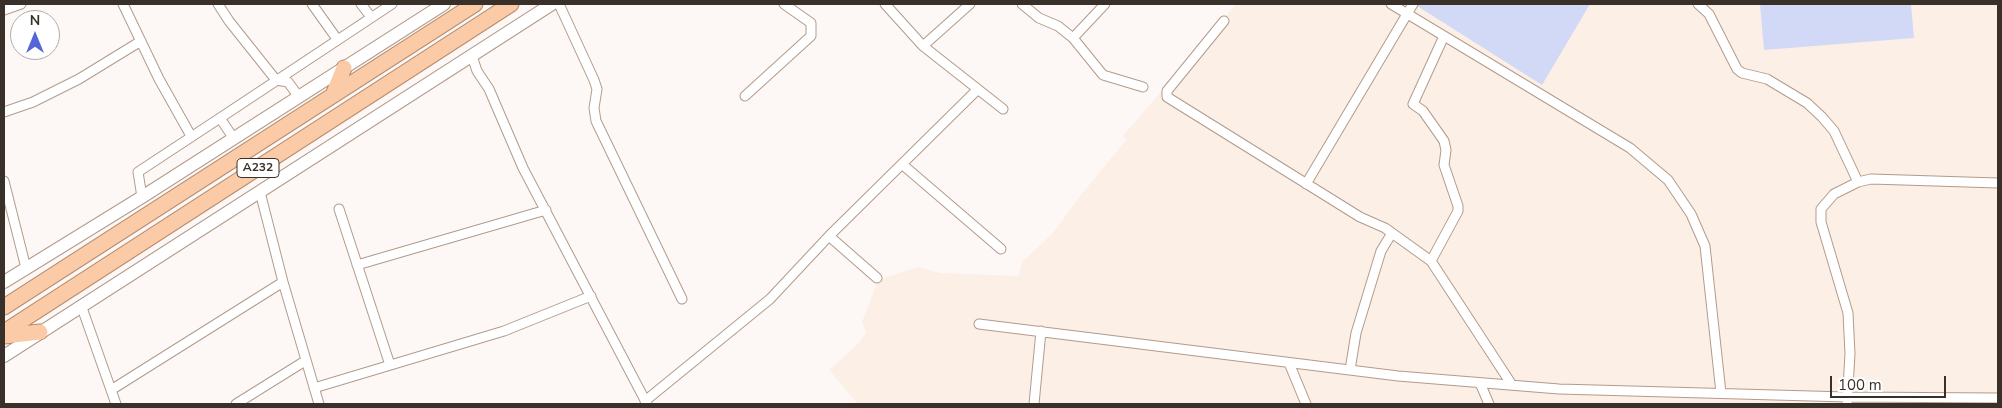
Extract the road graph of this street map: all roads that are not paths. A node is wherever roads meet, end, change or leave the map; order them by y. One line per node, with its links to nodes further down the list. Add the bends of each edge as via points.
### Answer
1 (21, 4): 20 (street)
2 (124, 4): 27 (street)
3 (218, 4): 31 (street)
4 (312, 4): 26 (street)
5 (361, 4): 22 (street)
6 (392, 4): 22 (street)
7 (444, 4): 30 (main road)
8 (475, 4): 34 (highway, A232)
9 (511, 4): 66 (highway, A232)
10 (552, 4): 29 (main road)
11 (559, 4): 61 (street, via 597,89 596,121)
12 (784, 4): 35 (street, via 811,23 811,36)
13 (885, 4): 28 (street)
14 (970, 4): 28 (street)
15 (1022, 4): 25 (street)
16 (1105, 4): 25 (street)
17 (1391, 4): 21 (street)
18 (1413, 4): 21 (street)
19 (1698, 4): 44 (street, via 1709,14 1737,69 1767,78 1807,102 1822,116 1834,131)
20 (4, 10)
21 (1407, 14): 24 (street); 46 (street)
22 (371, 17): 26 (street)
23 (1224, 21): 46 (street, via 1167,91 1167,97)
24 (1444, 36): 54 (street, via 1413,104 1423,110 1444,141 1444,165 1458,206); 78 (street, via 1630,148 1668,180 1691,214 1705,246)
25 (1073, 38): 32 (street, via 1103,75)
26 (337, 39): 31 (street)
27 (140, 41): 38 (street, via 79,79 33,102); 40 (street)
28 (923, 46): 33 (street)
29 (472, 56): 47 (main road); 50 (street, via 523,168)
30 (344, 68): 34 (highway); 36 (main road)
31 (276, 80): 36 (street, via 288,82); 39 (street)
32 (1143, 87)
33 (977, 90): 37 (street); 42 (street)
34 (333, 96): 63 (highway, A232)
35 (745, 96)
36 (299, 97): 41 (main road)
37 (1003, 109)
38 (4, 112)
39 (220, 118): 40 (street); 41 (street)
40 (191, 136): 48 (street, via 138,172)
41 (234, 139): 48 (main road)
42 (903, 165): 52 (street); 53 (street)
43 (4, 181): 56 (street)
44 (1858, 182): 45 (street, via 1871,179); 80 (street, via 1834,194 1821,209 1821,222 1848,312)
45 (1998, 183)
46 (1306, 184): 51 (street)
47 (260, 192): 59 (street); 62 (main road)
48 (142, 197): 56 (main road)
49 (339, 209): 55 (street)
50 (546, 210): 55 (street); 60 (street)
51 (1392, 234): 54 (street); 73 (street, via 1378,260 1356,333)
52 (830, 236): 57 (street); 81 (street, via 770,299)
53 (1001, 249)
54 (1431, 261): 75 (street)
55 (357, 265): 72 (street)
56 (26, 268): 58 (main road)
57 (876, 278)
58 (4, 282)
59 (282, 282): 70 (street); 77 (street)
60 (591, 296): 72 (street, via 504,331); 81 (street)
61 (682, 299)
62 (81, 305): 67 (main road); 77 (street)
63 (4, 307)
64 (980, 324): 65 (street)
65 (1041, 331): 71 (street); 85 (street)
66 (4, 332)
67 (40, 332): 68 (highway); 69 (main road)
68 (4, 336)
69 (4, 356)
70 (305, 361): 76 (street); 83 (street)
71 (1290, 363): 73 (street); 86 (street)
72 (390, 366): 76 (street)
73 (1350, 370): 74 (street)
74 (1480, 383): 75 (street); 87 (street)
75 (1512, 385): 78 (street)
76 (314, 388): 84 (street)
77 (112, 390): 82 (street)
78 (1721, 394): 80 (street)
79 (1998, 398): 80 (street)
80 (1847, 401)
81 (646, 403)
82 (116, 404)
83 (236, 404)
84 (319, 404)
85 (1034, 404)
86 (1306, 404)
87 (1489, 404)

